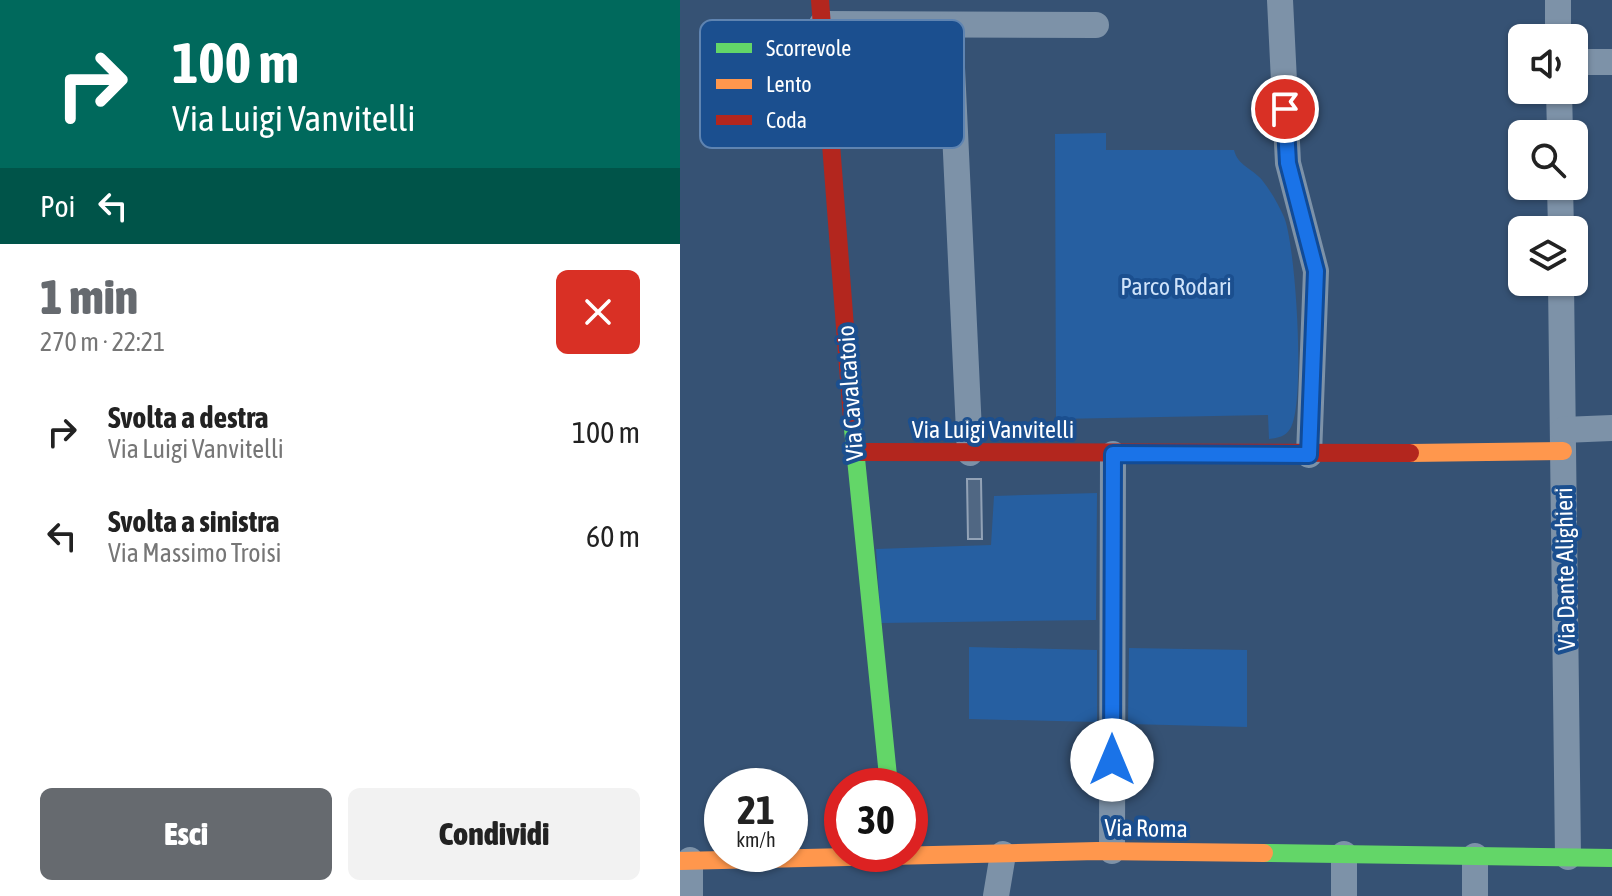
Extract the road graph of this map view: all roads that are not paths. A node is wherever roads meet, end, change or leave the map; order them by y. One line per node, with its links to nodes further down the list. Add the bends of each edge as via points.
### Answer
1 (1280, 0): 18 (street, via 1288,163 1316,271)
2 (1558, 0): 5 (street)
3 (821, 12): 4 (street)
4 (900, 20)
5 (1558, 24)
6 (964, 25): 7 (street)
7 (1096, 25)
8 (1588, 62): 9 (street)
9 (1612, 62)
10 (832, 148): 15 (street, Via Cavalcatoio)
11 (956, 148): 16 (street)
12 (1561, 296): 14 (street, Via Dante Alighieri)
13 (1612, 428): 14 (street)
14 (1563, 441): 18 (street, Via Luigi Vanvitelli); 26 (street, Via Dante Alighieri)
15 (855, 452): 16 (street, Via Luigi Vanvitelli); 19 (street, Via Cavalcatoio)
16 (970, 453): 17 (street, Via Luigi Vanvitelli)
17 (1113, 454): 18 (street, Via Luigi Vanvitelli); 20 (street)
18 (1309, 455)
19 (887, 768)
20 (1112, 851): 21 (street, Via Roma); 22 (street, Via Roma)
21 (1003, 854): 23 (street, Via Roma); 30 (street)
22 (1344, 854): 24 (street, Via Roma); 31 (street)
23 (928, 855)
24 (1475, 856): 26 (street, Via Roma); 32 (street)
25 (824, 857): 28 (street, Via Roma)
26 (1568, 857): 27 (street, Via Roma)
27 (1612, 858)
28 (685, 860): 29 (street)
29 (690, 896)
30 (996, 896)
31 (1344, 896)
32 (1475, 896)

